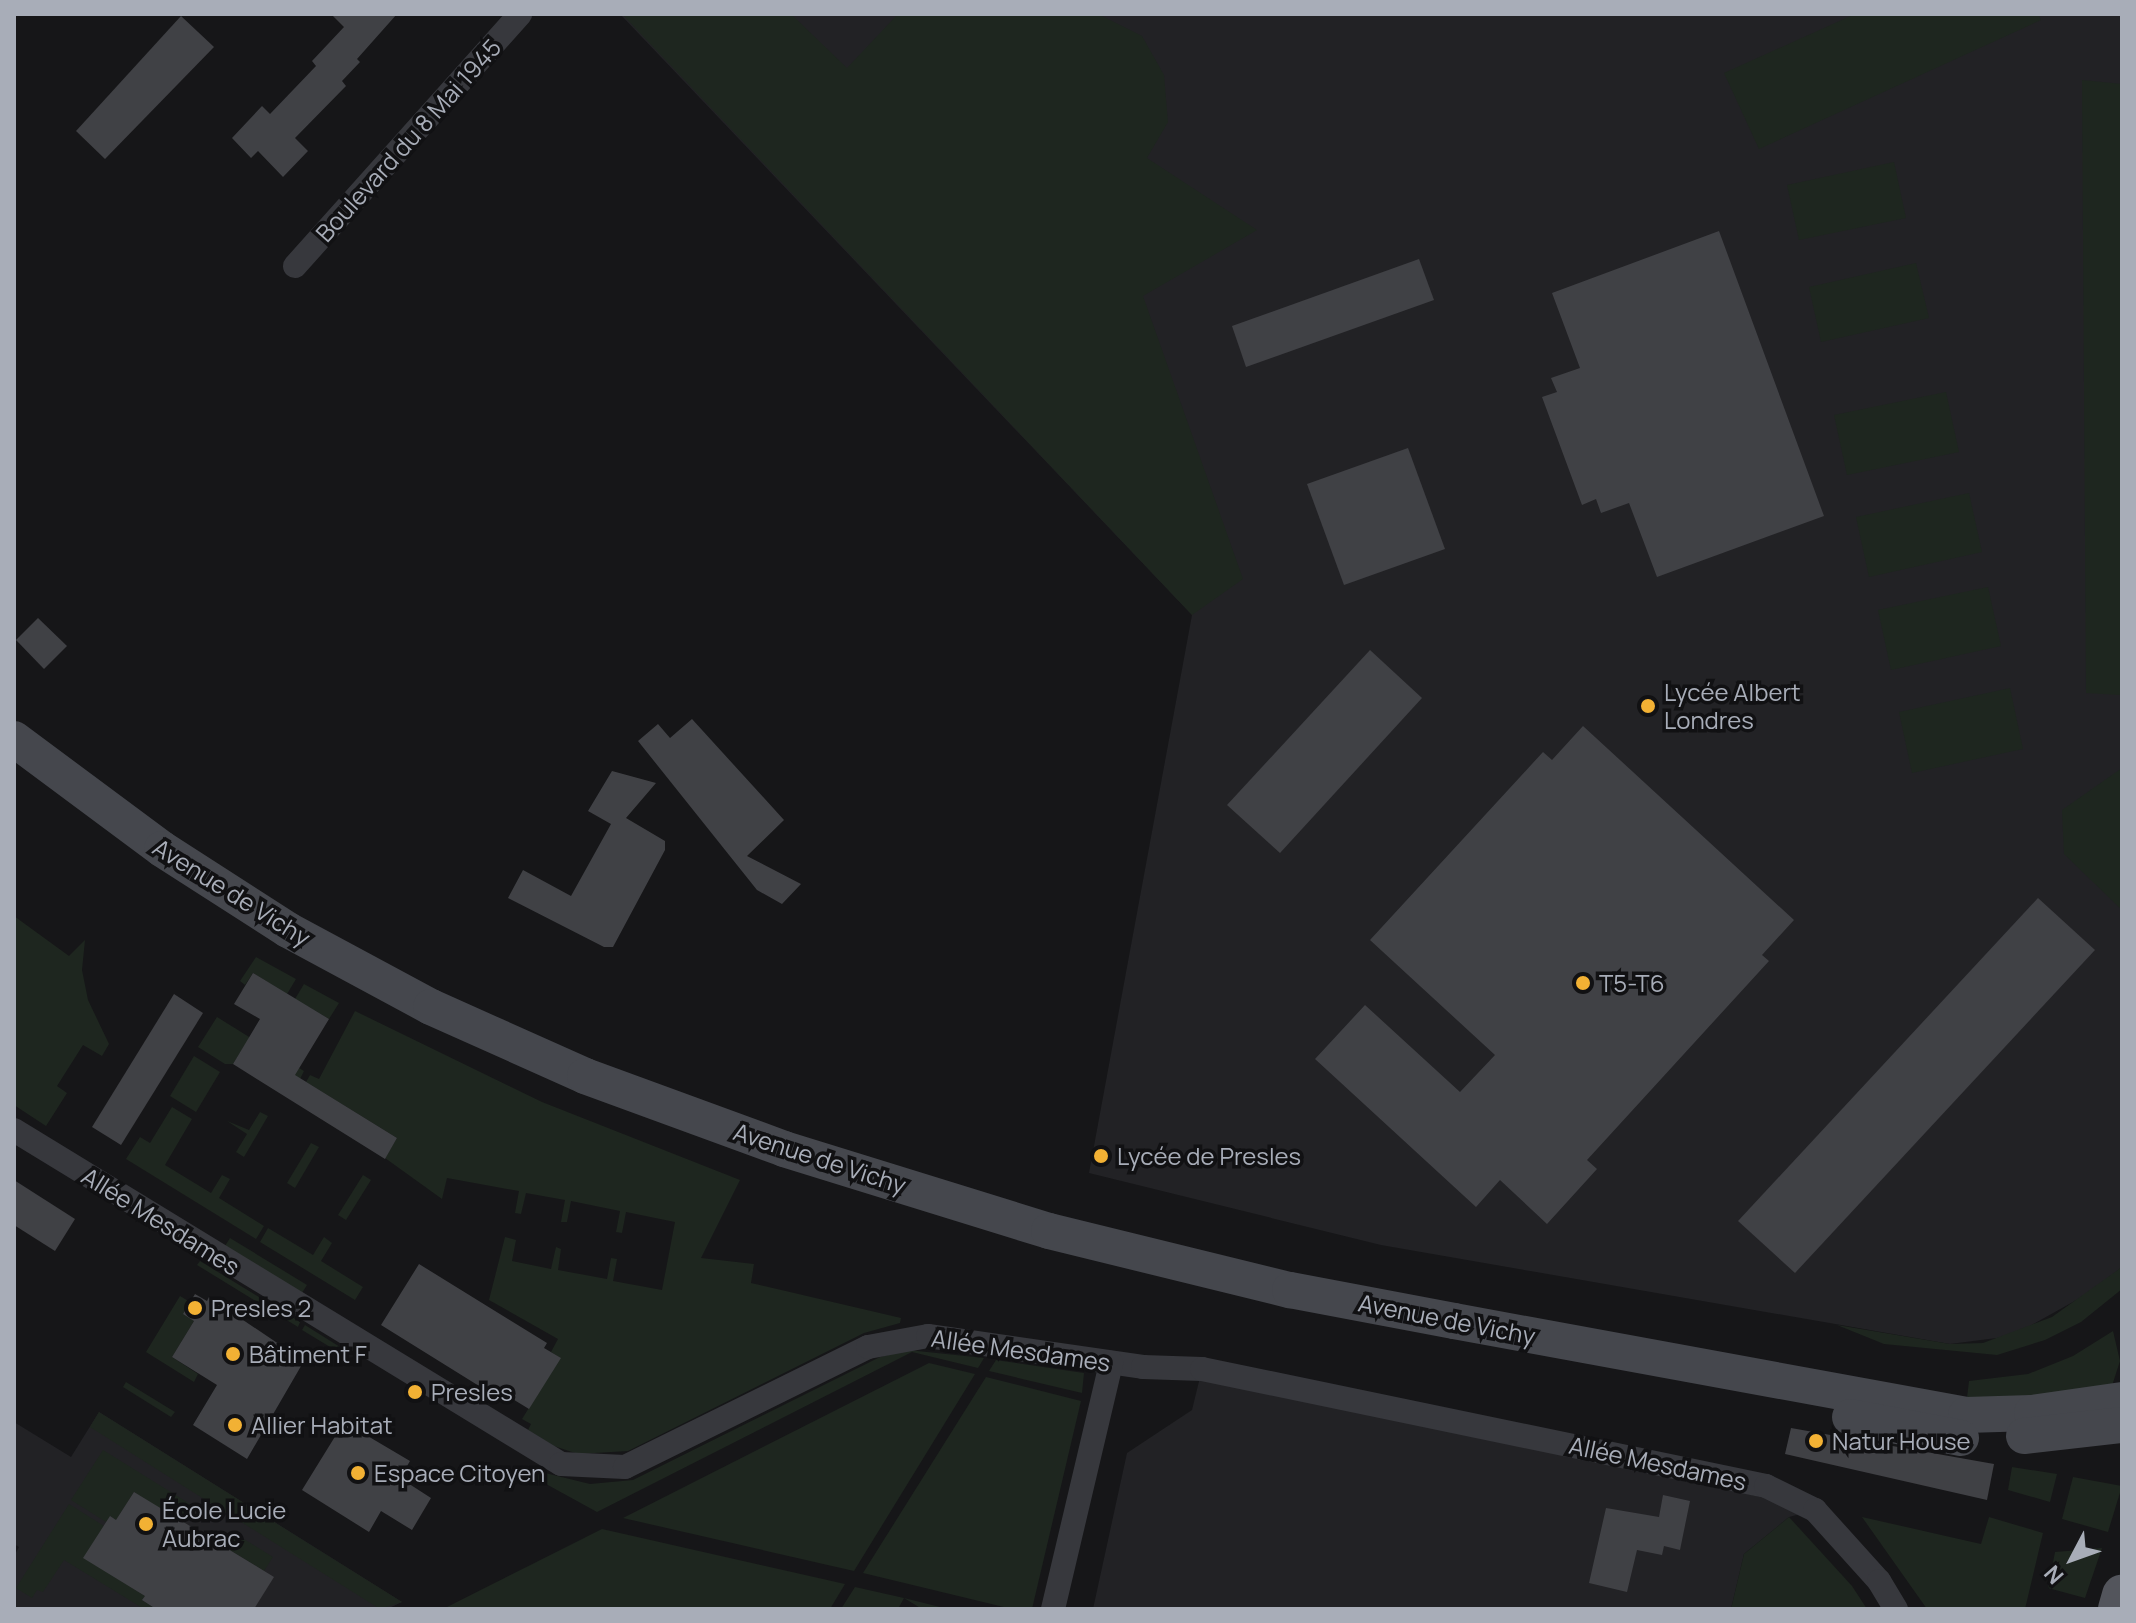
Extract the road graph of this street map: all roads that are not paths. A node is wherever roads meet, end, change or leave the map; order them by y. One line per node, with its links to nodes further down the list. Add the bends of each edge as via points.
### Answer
1 (520, 14): 2 (street, Boulevard du 8 Mai 1945)
2 (295, 266)
3 (14, 739): 6 (main road, Avenue de Vichy, via 162,849 288,930 431,1007 613,1086 784,1149 1049,1231 1290,1290)
4 (14, 1130): 5 (street, Allée Mesdames, via 544,1457 583,1469 625,1467 646,1459 868,1347 908,1336)
5 (1111, 1363): 10 (street); 11 (street, Allée Mesdames, via 1202,1369 1766,1486 1815,1510 1879,1581)
6 (1709, 1367): 7 (main road, Avenue de Vichy, via 1966,1415 2032,1413); 8 (main road, Avenue de Vichy, via 1841,1415 1961,1438)
7 (2122, 1400)
8 (2122, 1425)
9 (2122, 1595): 12 (main road)
10 (1053, 1609)
11 (1896, 1609)
12 (2118, 1609)

